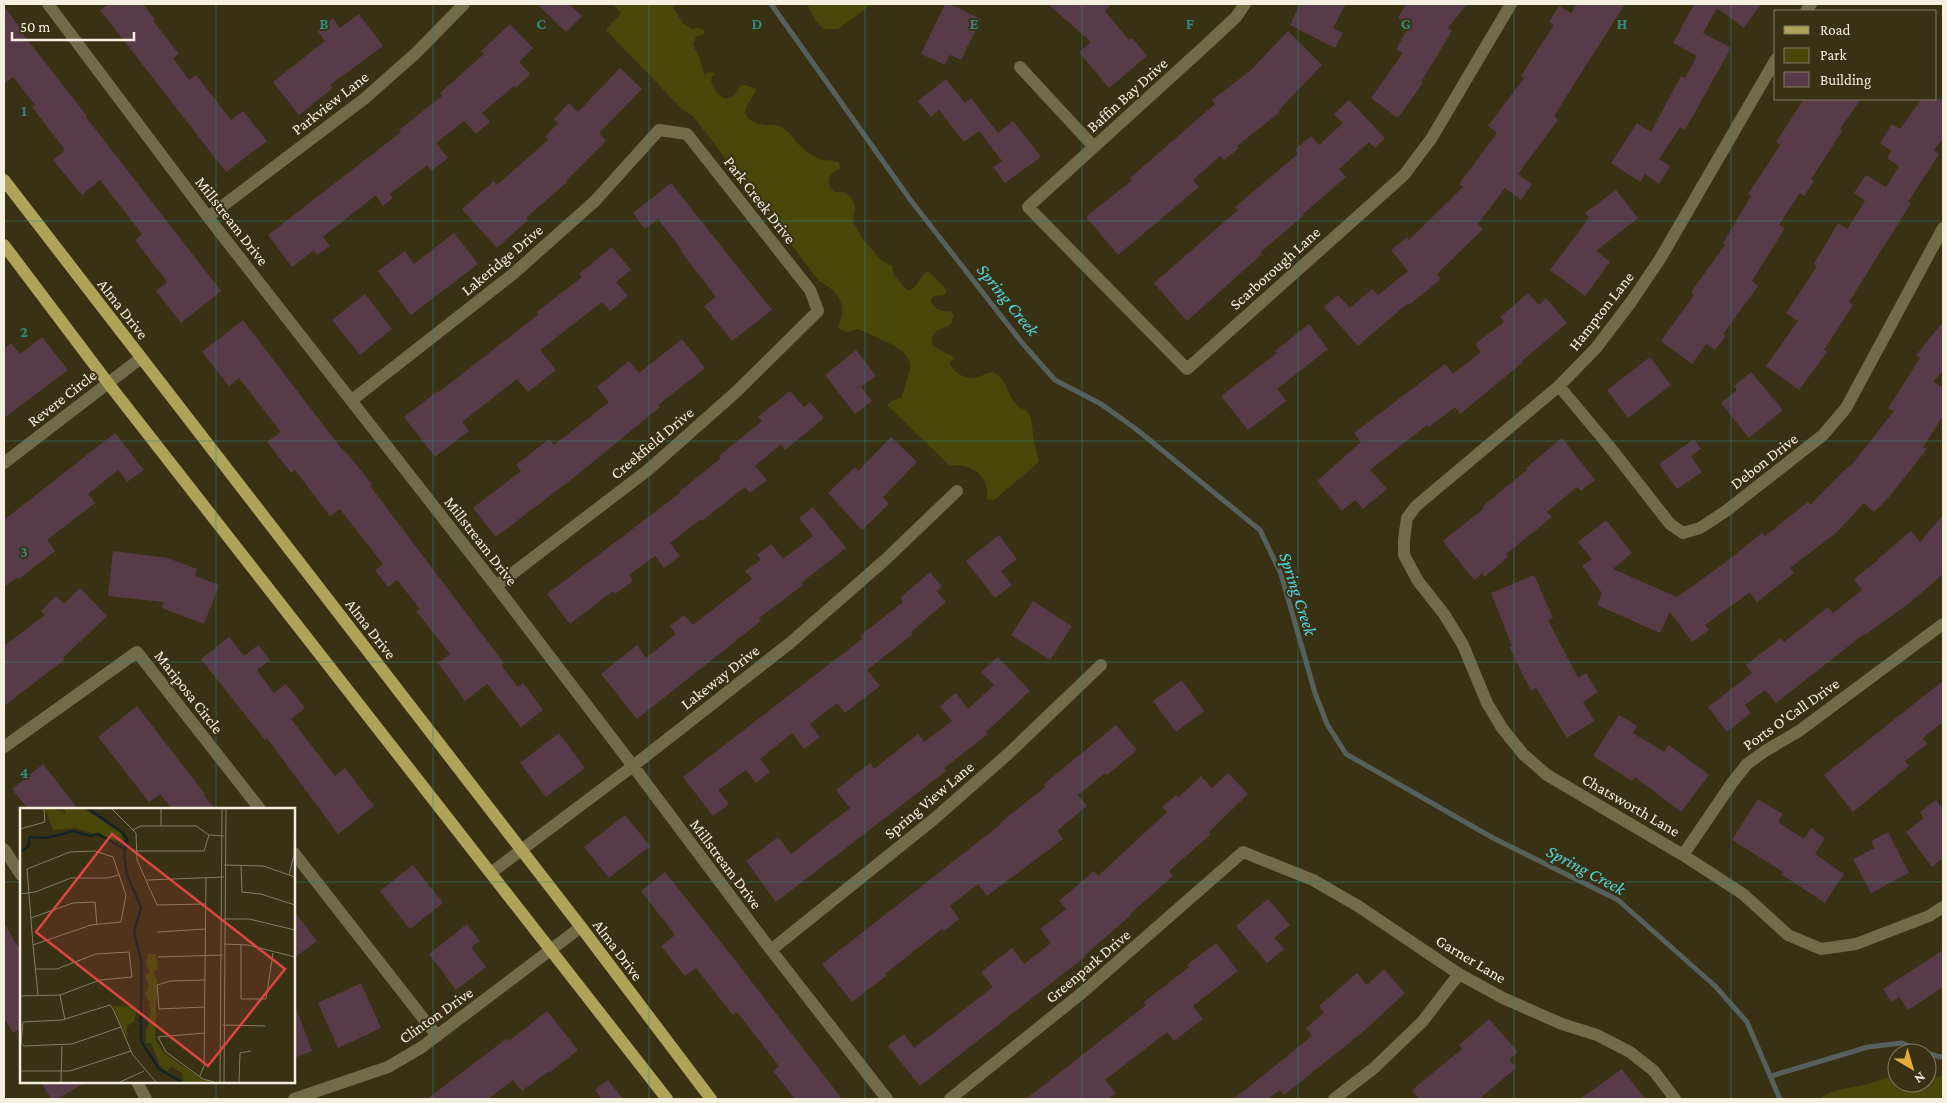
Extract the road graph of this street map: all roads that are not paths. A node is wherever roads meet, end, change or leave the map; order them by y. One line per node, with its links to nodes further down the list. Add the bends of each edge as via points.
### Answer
1 (48, 4): 11 (street, Millstream Drive)
2 (464, 4): 11 (street, Parkview Lane, via 364,99)
3 (1245, 4): 8 (street, Baffin Bay Drive, via 1236,17)
4 (1511, 4): 10 (street, Scarborough Lane, via 1432,138 1404,175 1186,369)
5 (1774, 62): 17 (street, Hampton Lane, via 1660,259 1596,348)
6 (1020, 66): 8 (street)
7 (659, 130): 14 (street, Park Creek Drive, via 687,134 810,290); 18 (street, Lakeridge Drive, via 595,201 513,274)
8 (1094, 147): 10 (street, Baffin Bay Drive)
9 (4, 180): 15 (main road, Alma Drive)
10 (1028, 207)
11 (208, 217): 18 (street, Millstream Drive)
12 (1943, 228): 17 (street, Debon Drive, via 1846,408 1823,435 1700,528 1683,533 1670,524)
13 (4, 245): 16 (main road)
14 (818, 311): 22 (street, Creekfield Drive, via 736,392 648,470)
15 (141, 358): 16 (street, Revere Circle); 29 (main road, Alma Drive)
16 (108, 383): 19 (street, Revere Circle); 33 (main road)
17 (1559, 386): 21 (street, Hampton Lane, via 1416,506 1407,518)
18 (352, 400): 22 (street, Millstream Drive)
19 (4, 463)
20 (957, 491): 26 (street, Lakeway Drive, via 885,560 790,643)
21 (1404, 539): 32 (street, Chatsworth Lane, via 1404,555 1411,569 1463,645 1487,703 1522,754 1547,775)
22 (496, 586): 26 (street, Millstream Drive)
23 (1943, 624): 32 (street, Ports O'Call Drive, via 1799,731 1747,764)
24 (1102, 665): 38 (street, Spring View Lane, via 934,819)
25 (4, 747): 27 (street, Mariposa Circle, via 137,652)
26 (633, 766): 29 (street, Lakeway Drive); 38 (street, Millstream Drive)
27 (259, 808)
28 (4, 849): 34 (street)
29 (522, 850): 33 (street, Lakeway Drive); 36 (main road, Alma Drive)
30 (1243, 852): 39 (street, Garner Lane, via 1313,880); 47 (street, Greenpark Drive, via 1083,992)
31 (295, 854): 40 (street)
32 (1683, 855): 35 (street, Chatsworth Lane, via 1743,894 1788,935 1821,949 1856,944)
33 (492, 872): 37 (main road)
34 (20, 873)
35 (1943, 908)
36 (581, 927): 37 (street, Clinton Drive); 45 (main road, Alma Drive)
37 (552, 950): 40 (street, Clinton Drive); 44 (main road)
38 (770, 950): 46 (street, Millstream Drive)
39 (1460, 974): 48 (street, via 1422,1022 1374,1068); 49 (street, Garner Lane, via 1503,998 1562,1024 1597,1035 1630,1052 1654,1071)
40 (437, 1036): 43 (street, Clinton Drive, via 388,1067)
41 (138, 1083): 42 (street)
42 (146, 1099)
43 (294, 1099)
44 (667, 1099)
45 (711, 1099)
46 (887, 1099)
47 (950, 1099)
48 (1334, 1099)
49 (1675, 1099)

